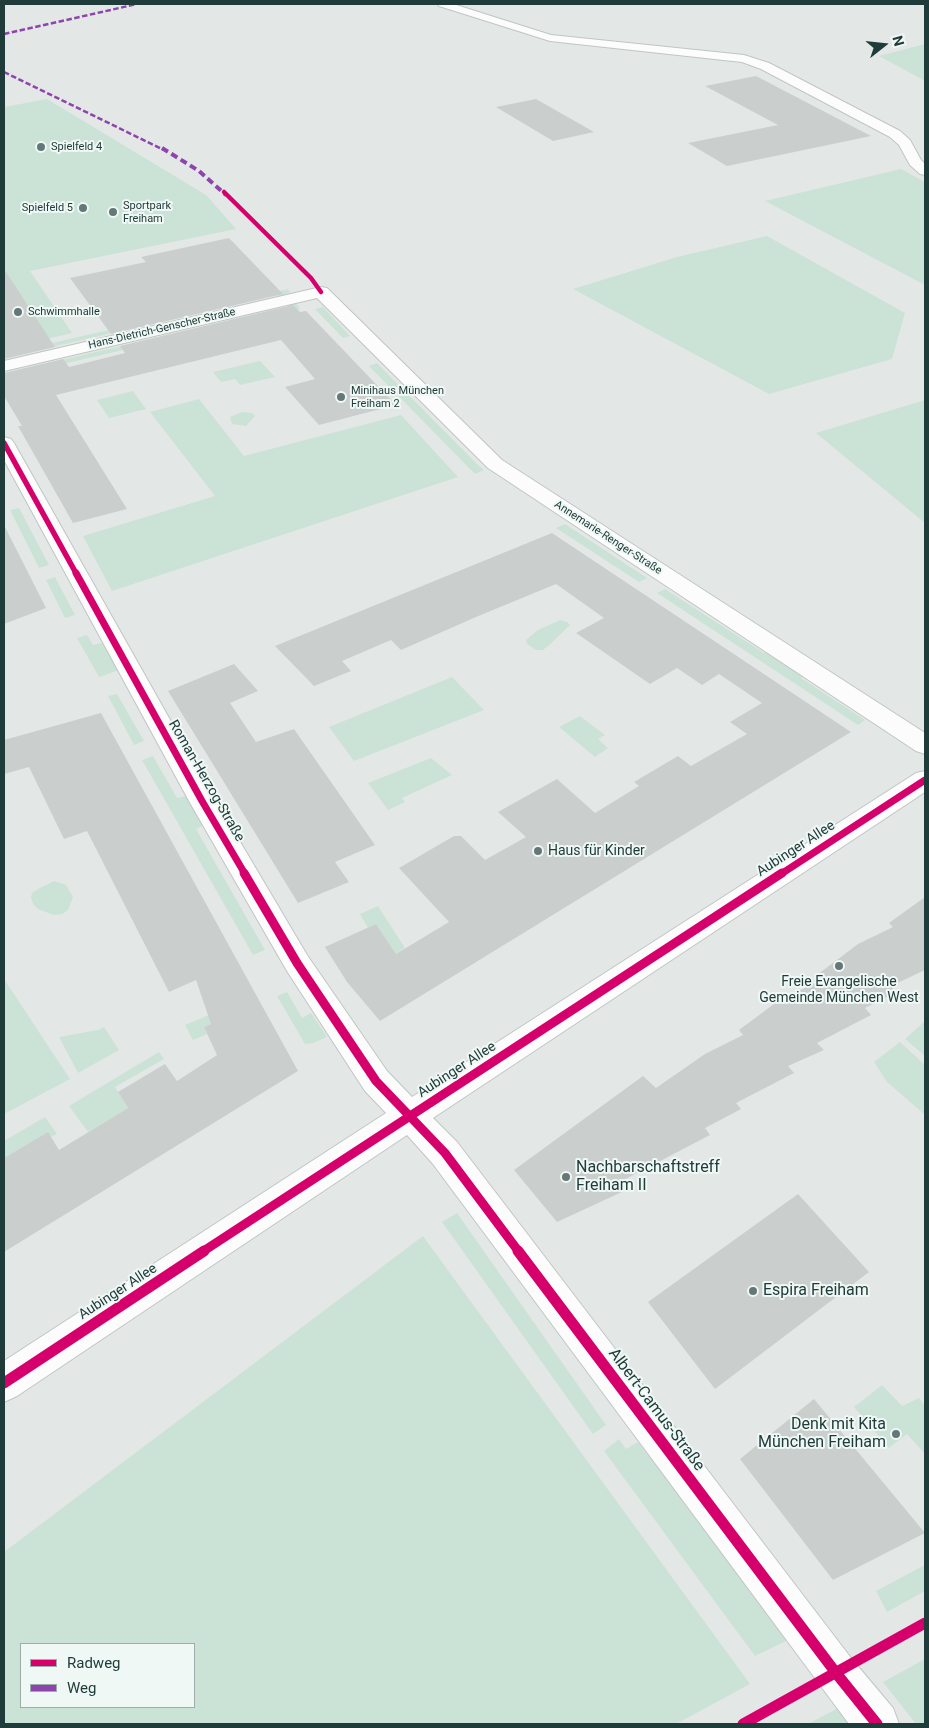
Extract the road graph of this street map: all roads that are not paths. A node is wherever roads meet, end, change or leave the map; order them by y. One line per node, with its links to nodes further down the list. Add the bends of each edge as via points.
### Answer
1 (443, 4): 2 (street, via 550,38 744,59 766,66 895,134)
2 (925, 171)
3 (321, 292): 4 (street, Hans-Dietrich-Genscher-Straße); 6 (street, Annemarie-Renger-Straße, via 495,464)
4 (4, 366)
5 (4, 442): 8 (street, Roman-Herzog-Straße, via 139,689 297,963 376,1081)
6 (925, 745)
7 (925, 780): 8 (street, Aubinger Allee)
8 (409, 1116): 9 (street, Aubinger Allee); 10 (street, Albert-Camus-Straße, via 444,1153)
9 (4, 1383)
10 (877, 1724)

